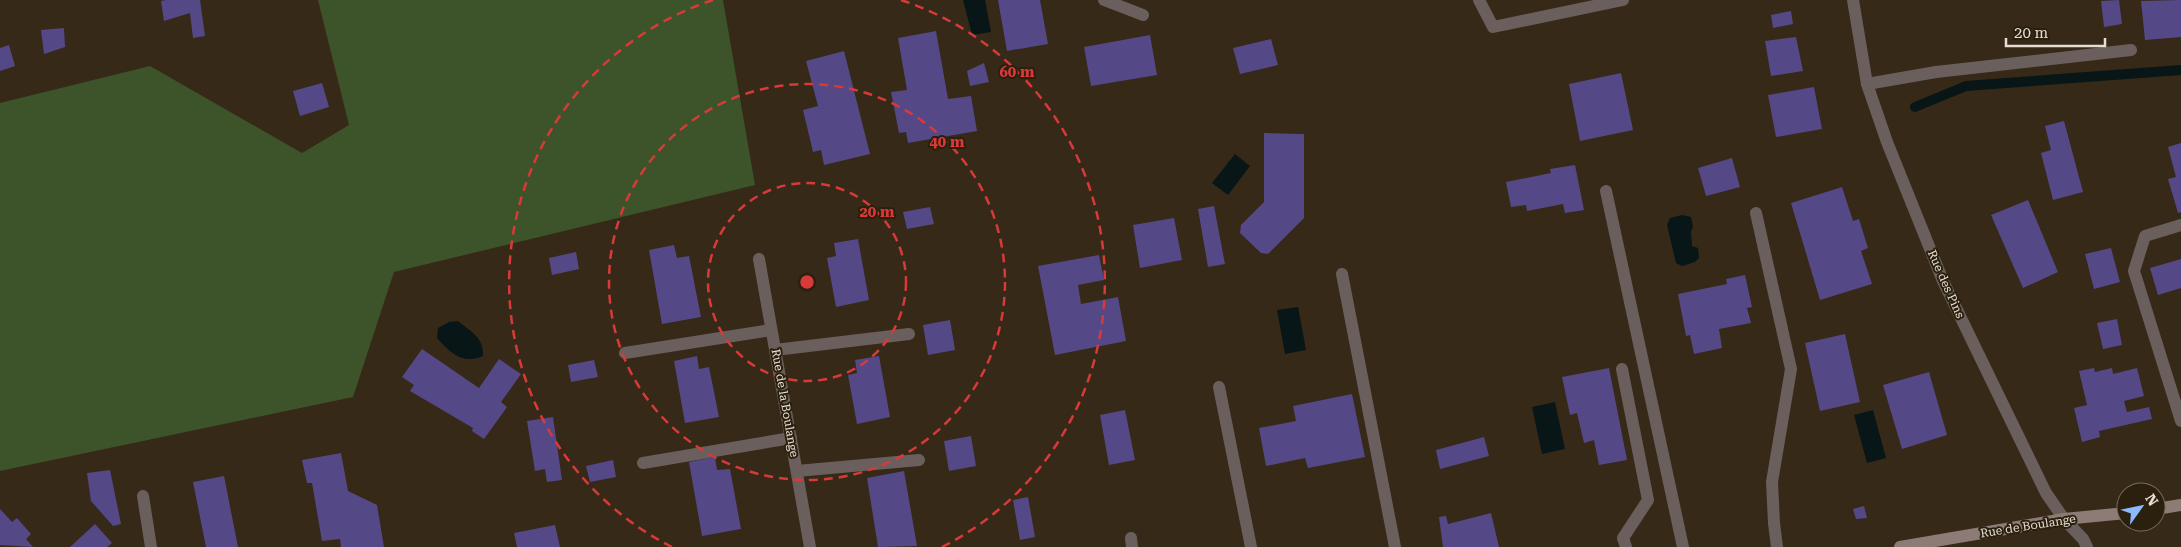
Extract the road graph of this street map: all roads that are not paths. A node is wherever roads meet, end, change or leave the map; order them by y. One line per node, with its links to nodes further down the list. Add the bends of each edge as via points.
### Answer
1 (1104, 0): 5 (street)
2 (1478, 0): 3 (street, via 1493,26)
3 (1623, 0)
4 (1853, 0): 7 (street, Rue des Pins)
5 (1143, 15)
6 (2131, 50): 7 (street, via 1936,72)
7 (1867, 84): 28 (street, Rue des Pins, via 1943,282 2046,493)
8 (1606, 191): 34 (street)
9 (1756, 213): 35 (street, via 1791,369 1772,482)
10 (2181, 225): 19 (street, via 2145,236 2134,271)
11 (759, 259): 13 (street, Rue de la Boulange)
12 (1342, 274): 32 (street)
13 (772, 330): 15 (street, Rue de la Boulange); 16 (street)
14 (909, 334): 15 (street)
15 (775, 350): 20 (street, Rue de la Boulange)
16 (624, 353)
17 (1622, 369): 33 (street, via 1648,500 1623,538)
18 (1219, 387): 31 (street)
19 (2181, 421)
20 (791, 438): 22 (street); 23 (street, Rue de la Boulange)
21 (918, 460): 23 (street)
22 (643, 463)
23 (797, 472): 30 (street, Rue de la Boulange)
24 (143, 496): 29 (street)
25 (2181, 505): 26 (main road)
26 (2166, 507)
27 (2116, 514): 28 (main road, Rue de Boulange)
28 (2064, 519): 36 (main road, Rue de Boulange); 37 (street, Rue des Pins)
29 (151, 547)
30 (810, 547)
31 (1251, 547)
32 (1395, 547)
33 (1626, 547)
34 (1683, 547)
35 (1777, 547)
36 (1900, 547)
37 (2087, 547)

